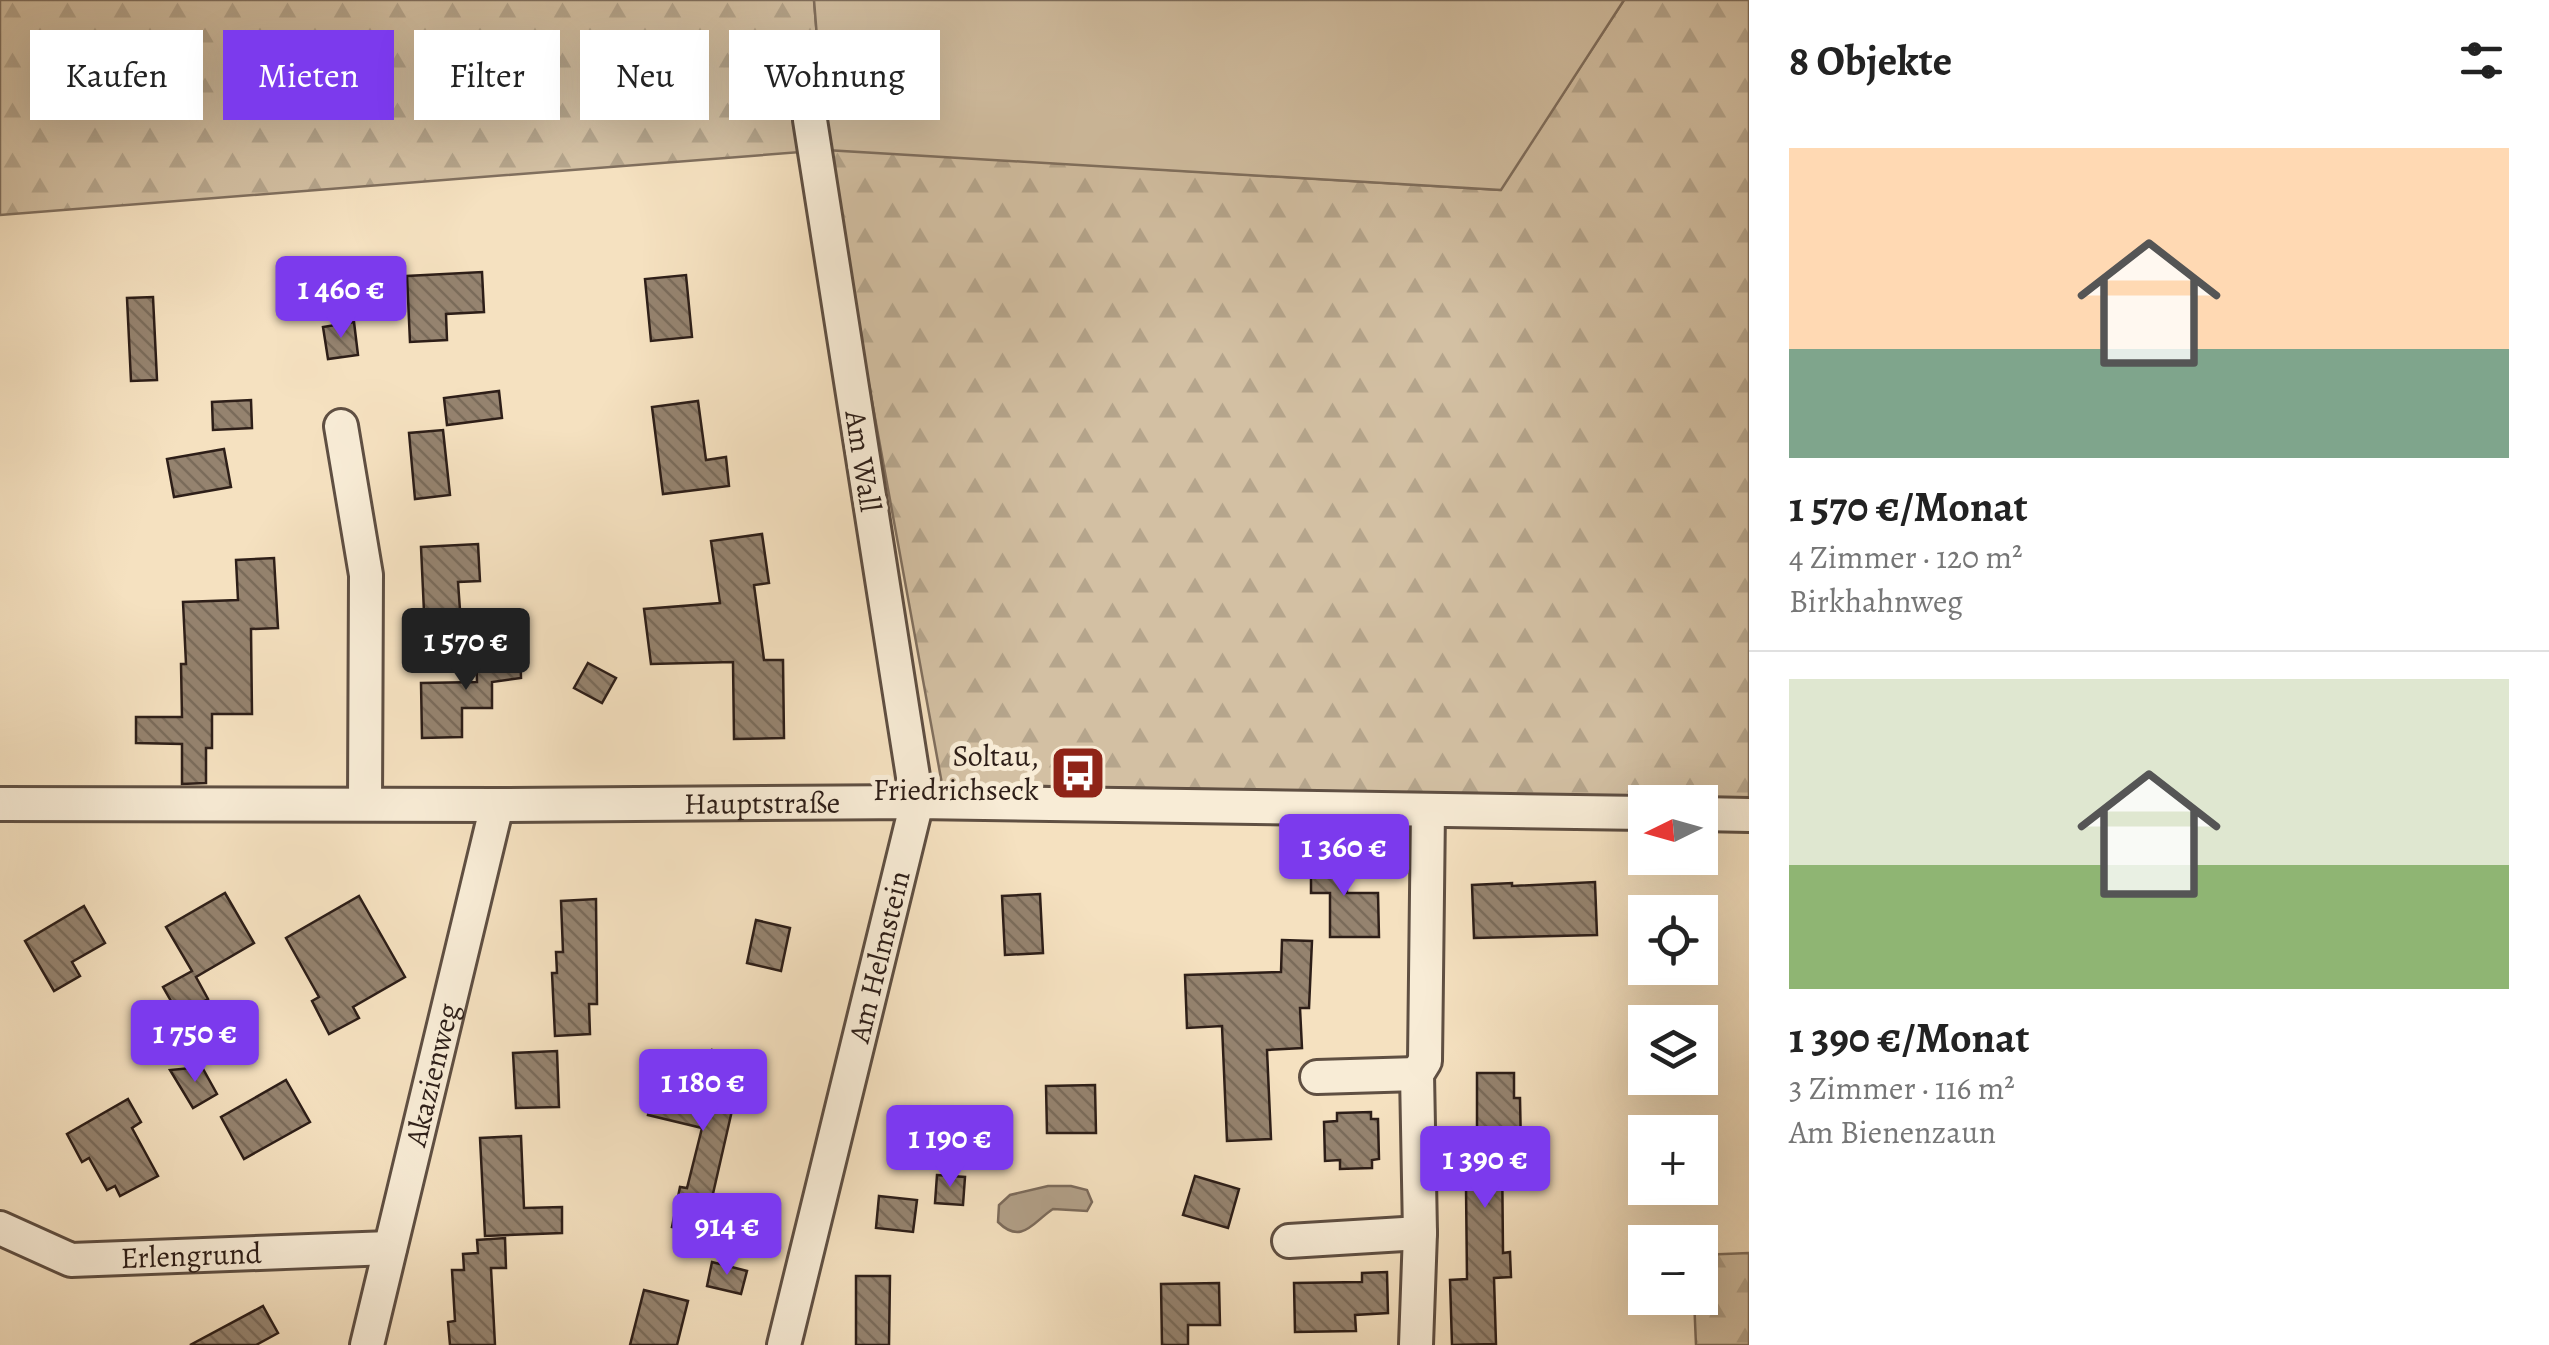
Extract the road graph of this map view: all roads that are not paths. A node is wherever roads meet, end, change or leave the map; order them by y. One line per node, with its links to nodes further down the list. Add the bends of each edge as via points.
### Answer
1 (810, 120): 3 (street, Am Wall)
2 (340, 426): 4 (street, via 366,575)
3 (917, 802): 6 (street, Hauptstraße); 7 (street, Hauptstraße); 18 (street, Am Helmstein)
4 (365, 803): 5 (street, Hauptstraße); 6 (street, Hauptstraße)
5 (0, 804)
6 (498, 806): 16 (street, Akazienweg)
7 (1428, 810): 8 (street, Hauptstraße); 11 (street, via 1425,1060)
8 (1628, 813)
9 (1718, 814): 10 (street)
10 (1749, 815)
11 (1417, 1074): 12 (street); 14 (street)
12 (1317, 1077)
13 (0, 1228): 16 (street, Erlengrund, via 71,1260)
14 (1420, 1233): 15 (street); 19 (street)
15 (1289, 1241)
16 (390, 1248): 17 (street, Akazienweg)
17 (366, 1345)
18 (784, 1345)
19 (1416, 1345)

